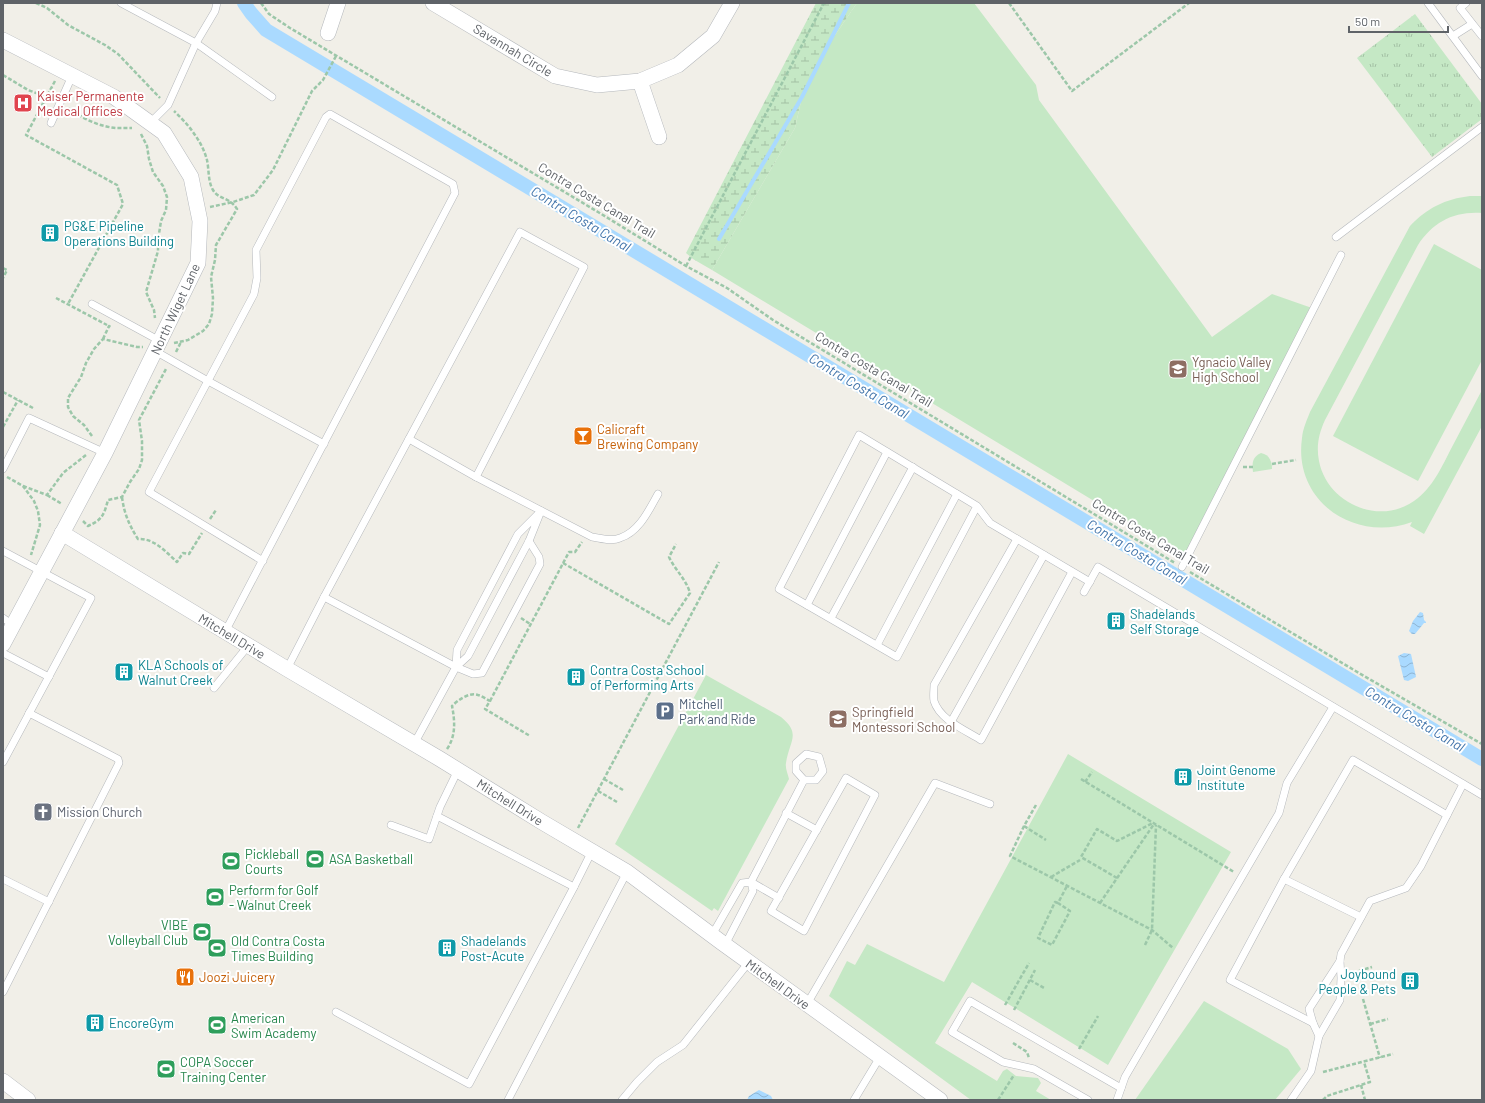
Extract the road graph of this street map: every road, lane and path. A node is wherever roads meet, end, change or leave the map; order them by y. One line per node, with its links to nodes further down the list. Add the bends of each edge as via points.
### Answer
1 (36, 3): 27 (path, via 118,54)
2 (121, 3): 18 (lane)
3 (217, 3): 18 (lane)
4 (261, 3): 19 (path, Contra Costa Canal Trail, via 276,20)
5 (338, 3): 14 (street)
6 (433, 3): 23 (street, Savannah Circle, via 555,76 597,85)
7 (732, 3): 23 (street, Savannah Circle, via 713,36 678,65)
8 (824, 3): 36 (path)
9 (1009, 3): 10 (path, via 1072,91)
10 (1189, 3)
11 (1428, 3): 15 (lane)
12 (1466, 3): 13 (lane, via 1460,8)
13 (1472, 24): 15 (lane); 16 (lane)
14 (328, 34)
15 (1453, 36): 22 (lane)
16 (1482, 36)
17 (3, 40): 20 (street, North Wiget Lane)
18 (196, 43): 25 (lane); 27 (lane)
19 (336, 56): 32 (path, via 323,80 312,91 273,170 254,194); 36 (path, Contra Costa Canal Trail)
20 (67, 73): 24 (path); 26 (lane); 29 (street, North Wiget Lane, via 114,98)
21 (3, 75): 24 (path, via 28,90)
22 (1482, 76)
23 (640, 81): 31 (street)
24 (47, 96): 26 (path); 40 (path, via 26,135 117,185 123,204)
25 (272, 97)
26 (60, 102): 28 (lane); 46 (path, via 90,121 117,128 134,128 141,134 147,146 153,172 163,186 167,197 166,210 161,221 158,251 146,292 156,319)
27 (168, 105): 29 (lane); 32 (path, via 201,144 213,190)
28 (51, 123)
29 (150, 123): 33 (street, North Wiget Lane, via 164,133 191,177)
30 (1482, 127): 34 (lane)
31 (659, 137)
32 (233, 202): 33 (path); 45 (path, via 237,209 216,244 211,277 212,314 209,324 203,331)
33 (198, 208): 46 (street, North Wiget Lane, via 198,263)
34 (1336, 237)
35 (1341, 255): 84 (lane)
36 (686, 266): 84 (path, Contra Costa Canal Trail)
37 (3, 268): 38 (path, via 7,270)
38 (3, 278)
39 (56, 298): 40 (path)
40 (68, 304): 42 (path)
41 (92, 304): 46 (lane)
42 (109, 326): 43 (path); 44 (path)
43 (116, 330)
44 (103, 339): 46 (path, via 137,347); 53 (path, via 94,349 68,398 72,416 84,425 94,439)
45 (182, 342): 46 (path); 47 (path)
46 (153, 344): 47 (lane); 55 (street, North Wiget Lane)
47 (171, 360): 48 (lane); 68 (path, via 138,420 142,460)
48 (208, 382): 52 (lane); 52 (lane, via 254,294 257,278 256,250 326,117 330,114 453,184 455,193); 73 (lane, via 149,492)
49 (18, 400): 50 (path)
50 (3, 427)
51 (409, 439): 63 (lane); 63 (lane, via 520,232 584,267); 89 (lane)
52 (324, 444): 81 (lane)
53 (90, 446): 55 (lane); 61 (lane, via 29,418); 67 (path, via 86,456 63,473)
54 (887, 452): 59 (lane); 90 (lane); 90 (lane, via 859,435 779,589)
55 (105, 453): 72 (street, North Wiget Lane)
56 (1296, 460): 57 (path)
57 (1272, 464)
58 (1239, 466): 60 (path)
59 (913, 467): 66 (lane); 91 (lane)
60 (1253, 467)
61 (3, 468)
62 (3, 474): 64 (path)
63 (476, 477): 71 (lane)
64 (22, 486): 67 (path); 85 (path, via 34,501 38,511 40,525 31,552)
65 (658, 494): 75 (lane, via 643,520 620,538 607,540)
66 (956, 494): 69 (lane); 95 (lane)
67 (47, 495): 72 (path)
68 (122, 497): 72 (path, via 108,500 98,522 88,526); 73 (path, via 128,524 138,539 156,544 177,562 183,553 189,554)
69 (977, 506): 76 (lane, via 990,523); 95 (lane, via 897,657)
70 (216, 510): 73 (path)
71 (541, 511): 75 (lane); 77 (lane); 98 (lane, via 518,534 457,650)
72 (73, 513): 74 (street, North Wiget Lane)
73 (206, 526): 81 (lane)
74 (62, 533): 85 (street, North Wiget Lane); 93 (street, Mitchell Drive)
75 (588, 534): 83 (path, via 575,552 569,552)
76 (1017, 539): 80 (lane); 105 (lane, via 934,685 934,700 940,712)
77 (529, 542): 98 (lane, via 468,656); 98 (lane, via 539,557 540,564 482,673 473,674)
78 (676, 544): 83 (path, via 669,557 672,565 688,584 690,592 669,624)
79 (3, 551): 85 (lane)
80 (1044, 555): 86 (lane); 105 (lane)
81 (263, 561): 93 (lane)
82 (719, 562): 113 (path)
83 (563, 563): 102 (path)
84 (1182, 567): 108 (path, Contra Costa Canal Trail)
85 (37, 569): 92 (street, North Wiget Lane); 100 (lane, via 91,598)
86 (1072, 572): 87 (lane); 105 (lane, via 981,740)
87 (1090, 582): 88 (lane); 103 (lane, via 1098,567)
88 (1084, 592)
89 (324, 596): 98 (lane); 99 (lane)
90 (807, 605): 91 (lane)
91 (831, 618): 95 (lane)
92 (8, 621): 94 (street, North Wiget Lane)
93 (225, 632): 96 (street, Mitchell Drive)
94 (3, 644)
95 (877, 645)
96 (248, 646): 99 (street, Mitchell Drive); 101 (lane)
97 (3, 653): 100 (lane)
98 (456, 667): 107 (lane)
99 (287, 669): 107 (street, Mitchell Drive)
100 (49, 677): 104 (lane)
101 (214, 688)
102 (490, 701): 106 (path, via 485,709); 109 (path, via 477,694 466,696 452,706 452,741)
103 (1333, 707): 117 (lane); 184 (lane, via 1287,783 1279,812)
104 (29, 714): 110 (lane); 145 (lane, via 118,759 119,763)
105 (951, 722)
106 (530, 736)
107 (414, 744): 109 (street, Mitchell Drive)
108 (1482, 744)
109 (440, 759): 111 (street, Mitchell Drive)
110 (3, 762)
111 (458, 770): 126 (lane); 131 (street, Mitchell Drive)
112 (1092, 772): 116 (path)
113 (604, 779): 118 (path); 119 (path)
114 (1081, 779): 116 (path)
115 (804, 780): 124 (lane)
116 (1086, 782): 127 (path)
117 (1463, 784): 120 (lane); 125 (lane)
118 (623, 790)
119 (598, 791): 121 (path); 131 (path)
120 (1482, 795)
121 (617, 802)
122 (990, 804): 164 (lane, via 935,783)
123 (1036, 805): 129 (path)
124 (786, 813): 130 (lane); 141 (lane)
125 (1447, 815): 140 (lane, via 1353,760); 148 (lane, via 1421,866 1406,888 1370,901)
126 (437, 816): 128 (lane, via 429,839); 143 (lane)
127 (1155, 824): 136 (path); 138 (path); 138 (path, via 1118,841 1097,829 1082,857); 149 (path)
128 (391, 825)
129 (1024, 826): 132 (path); 137 (path, via 1010,856)
130 (818, 830): 144 (lane); 144 (lane, via 846,778 875,795 804,931 771,910)
131 (572, 839): 133 (street, Mitchell Drive)
132 (1046, 840)
133 (592, 851): 135 (street, Mitchell Drive); 143 (lane)
134 (1080, 860): 137 (path)
135 (627, 872): 150 (street, Mitchell Drive); 186 (lane)
136 (1237, 874)
137 (1050, 877): 142 (path)
138 (1117, 878): 147 (path)
139 (3, 879): 145 (lane)
140 (1284, 879): 148 (lane); 170 (lane, via 1230,980)
141 (751, 882): 144 (lane); 150 (lane, via 742,883); 151 (lane, via 753,891)
142 (1067, 886): 146 (path); 147 (path)
143 (574, 887): 167 (lane, via 469,1084)
144 (779, 898)
145 (49, 902): 162 (lane)
146 (1058, 903): 146 (path, via 1070,911 1052,945 1038,938 1056,902)
147 (1100, 903): 149 (path)
148 (1361, 917): 154 (lane, via 1341,954)
149 (1152, 930): 152 (path); 153 (path)
150 (712, 935): 151 (street, Mitchell Drive)
151 (725, 945): 155 (street, Mitchell Drive)
152 (1145, 945)
153 (1173, 948)
154 (1340, 961): 170 (lane, via 1309,1009); 172 (lane, via 1340,1000)
155 (748, 962): 164 (street, Mitchell Drive); 187 (lane, via 683,1045 657,1062)
156 (1029, 963): 165 (path)
157 (1372, 967): 159 (path)
158 (1035, 970): 160 (path)
159 (1359, 971)
160 (1030, 980): 161 (path); 166 (path)
161 (1044, 988)
162 (3, 992)
163 (1362, 999): 171 (path)
164 (806, 1004): 176 (street, Mitchell Drive)
165 (1006, 1005)
166 (1014, 1010)
167 (336, 1012)
168 (1098, 1016): 174 (path)
169 (1388, 1019): 171 (path)
170 (1312, 1023): 172 (lane)
171 (1370, 1024): 177 (path)
172 (1319, 1036): 193 (lane, via 1311,1071)
173 (1013, 1043): 178 (path, via 1026,1052)
174 (1079, 1049)
175 (1393, 1054): 177 (path)
176 (880, 1057): 188 (lane); 189 (street, Mitchell Drive)
177 (1380, 1058): 179 (path)
178 (1030, 1060)
179 (1364, 1062): 180 (path); 183 (path, via 1370,1082)
180 (1323, 1072)
181 (1014, 1074): 190 (path)
182 (3, 1081): 185 (street)
183 (1361, 1085): 194 (path, via 1327,1096); 195 (path)
184 (1121, 1088): 191 (lane, via 970,1001 952,1032 1003,1062 1034,1069); 192 (lane)
185 (28, 1100)
186 (508, 1100)
187 (622, 1100)
188 (854, 1100)
189 (940, 1100)
190 (998, 1100)
191 (1088, 1100)
192 (1117, 1100)
193 (1291, 1100)
194 (1323, 1100)
195 (1365, 1100)

